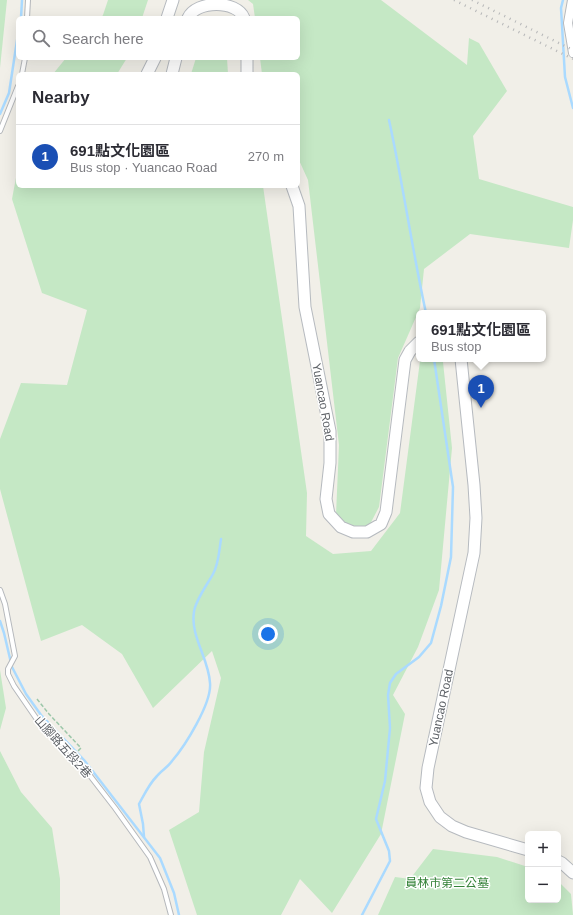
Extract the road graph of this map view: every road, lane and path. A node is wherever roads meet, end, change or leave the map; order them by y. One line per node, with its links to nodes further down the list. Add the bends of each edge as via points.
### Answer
1 (28, 0): 4 (lane)
2 (173, 0): 5 (main road)
3 (572, 0): 8 (street, via 568,23)
4 (27, 16)
5 (168, 16)
6 (189, 16): 7 (main road, via 196,5 208,0 220,0 232,5)
7 (243, 16)
8 (573, 53)
9 (25, 60): 13 (lane)
10 (155, 60): 14 (main road)
11 (176, 60): 15 (main road)
12 (247, 60): 16 (main road)
13 (22, 72)
14 (148, 72)
15 (172, 72)
16 (247, 72)
17 (16, 91): 18 (lane)
18 (0, 131)
19 (293, 188): 20 (main road, Yuancao Road, via 299,206 305,307 330,431 326,499 329,514 341,527 353,532 367,532 381,524 386,512 405,360)
20 (416, 345)
21 (461, 362): 25 (main road, Yuancao Road, via 474,485 474,553 428,768 426,788 436,812 452,826)
22 (0, 590): 28 (lane, 山腳路五段2巷, via 15,656 8,669 14,686 36,718 74,755 150,856 164,889)
23 (37, 699): 24 (path)
24 (80, 748)
25 (525, 849)
26 (561, 862): 27 (main road)
27 (573, 873)
28 (171, 915)

